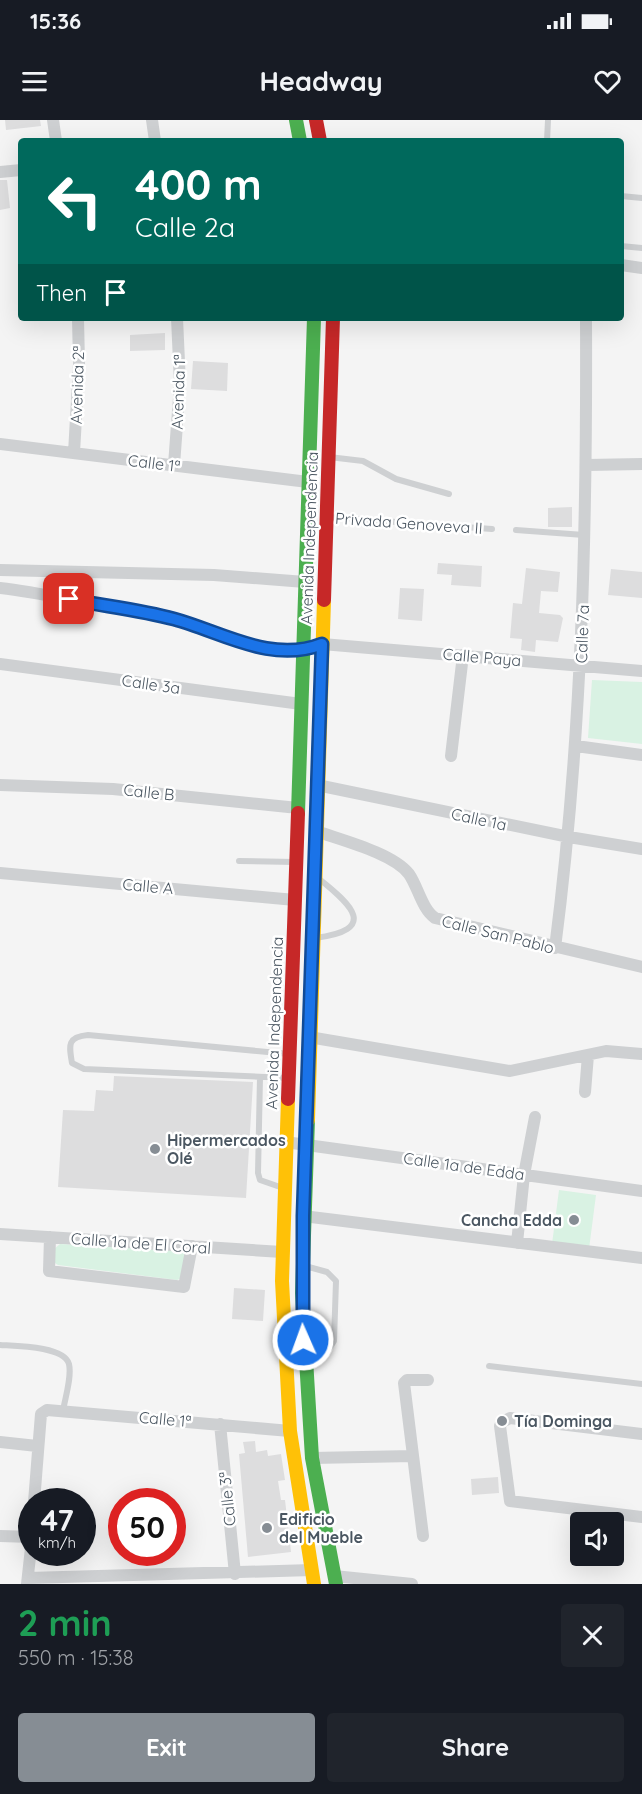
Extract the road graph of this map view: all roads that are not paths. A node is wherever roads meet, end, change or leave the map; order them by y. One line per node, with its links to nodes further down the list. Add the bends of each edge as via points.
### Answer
1 (53, 120): 6 (street)
2 (152, 120): 7 (street)
3 (296, 120): 8 (main road)
4 (316, 120): 9 (main road)
5 (548, 120): 10 (lane)
6 (56, 138)
7 (155, 138)
8 (299, 138)
9 (319, 138)
10 (547, 138)
11 (18, 170): 12 (street)
12 (0, 172)
13 (624, 196): 14 (lane)
14 (642, 198)
15 (624, 246): 16 (lane)
16 (642, 248)
17 (624, 266): 18 (street)
18 (642, 268)
19 (78, 321): 25 (street, Avenida 2ª, via 79,392)
20 (177, 321): 28 (street, Avenida 1ª, via 180,384)
21 (314, 321): 30 (main road, Avenida Independencia)
22 (333, 321): 26 (main road, Avenida Independencia)
23 (586, 321): 29 (street, Calle 7a)
24 (0, 444): 25 (street, Calle 1ª)
25 (74, 453): 28 (street, Calle 1ª)
26 (329, 457): 31 (lane, via 363,461 396,479); 32 (main road, Avenida Independencia)
27 (642, 464): 29 (street)
28 (174, 465): 30 (street, Calle 1ª)
29 (587, 465): 35 (street, Calle 7a)
30 (308, 482): 37 (main road, Avenida Independencia)
31 (449, 494)
32 (327, 517): 33 (lane, Privada Genoveva II); 39 (main road, Avenida Independencia)
33 (492, 529)
34 (516, 530): 35 (lane)
35 (584, 536): 43 (street, Calle 7a)
36 (0, 570): 37 (street, via 214,575)
37 (305, 582): 40 (main road, Avenida Independencia)
38 (0, 588): 40 (street, via 176,619 257,646)
39 (322, 644): 40 (street); 41 (street, Calle Paya); 50 (main road, Avenida Independencia)
40 (303, 652): 45 (main road, Avenida Independencia)
41 (462, 655): 43 (street, Calle Paya); 48 (street)
42 (0, 664): 45 (street, Calle 3a)
43 (581, 666): 44 (street, Calle Paya); 46 (street, Calle 7a)
44 (642, 671)
45 (301, 704): 51 (main road, Avenida Independencia)
46 (576, 746): 47 (street); 53 (street, Calle 7a)
47 (642, 755)
48 (450, 756)
49 (0, 785): 51 (street, Calle B, via 113,789)
50 (317, 785): 52 (main road, Avenida Independencia); 53 (street, Calle 1a)
51 (298, 808): 56 (main road, Avenida Independencia)
52 (316, 831): 58 (main road, Avenida Independencia); 61 (street, Calle San Pablo, via 402,867 435,918)
53 (569, 837): 54 (street, Calle 1a); 61 (street, Calle 7a)
54 (642, 849)
55 (238, 861): 56 (lane)
56 (296, 868): 58 (main road); 59 (main road, Avenida Independencia)
57 (0, 873): 59 (street, Calle A)
58 (314, 874): 60 (main road, Avenida Independencia); 60 (lane, via 347,901 353,921 341,935)
59 (295, 900): 63 (main road, Avenida Independencia)
60 (312, 939): 64 (main road, Avenida Independencia)
61 (555, 948): 62 (street, Calle San Pablo)
62 (642, 967)
63 (292, 978): 64 (main road); 66 (main road, Avenida Independencia)
64 (310, 979): 65 (main road, Avenida Independencia)
65 (309, 1037): 68 (street, via 510,1071); 74 (main road, Avenida Independencia)
66 (289, 1054): 69 (lane, via 88,1035 71,1040 72,1063 84,1069); 70 (main road, Avenida Independencia)
67 (642, 1054): 68 (street, via 615,1051)
68 (588, 1055): 71 (street)
69 (260, 1077): 70 (lane); 76 (lane, via 258,1173 266,1184)
70 (288, 1078): 73 (main road, Avenida Independencia)
71 (585, 1092)
72 (535, 1117): 75 (street)
73 (285, 1142): 74 (street, Calle 1a de Edda); 76 (main road, Avenida Independencia)
74 (305, 1145): 75 (street, Calle 1a de Edda); 78 (main road, Avenida Independencia)
75 (524, 1175): 77 (street, Calle 1a de Edda); 81 (street)
76 (284, 1188): 83 (main road, Avenida Independencia)
77 (642, 1191)
78 (303, 1216): 81 (street); 85 (main road, Avenida Independencia)
79 (0, 1234): 80 (street, Calle 1a de El Coral)
80 (50, 1237): 82 (street, Calle 1a de El Coral); 82 (street, via 49,1271 184,1287)
81 (517, 1243): 84 (street)
82 (192, 1246): 83 (street, Calle 1a de El Coral)
83 (282, 1252): 92 (main road, Avenida Independencia)
84 (642, 1258)
85 (302, 1265): 87 (main road, Avenida Independencia); 87 (lane, via 327,1272 336,1281 334,1341 328,1350)
86 (0, 1345): 93 (lane, via 46,1350 65,1358 69,1365)
87 (304, 1356): 91 (main road, Avenida Independencia)
88 (489, 1366): 90 (lane)
89 (428, 1380): 99 (street, via 404,1383)
90 (642, 1384)
91 (307, 1396): 92 (main road); 100 (main road, Avenida Independencia)
92 (286, 1398): 95 (main road, Avenida Independencia)
93 (63, 1411): 94 (street, Calle 1ª); 98 (street, Calle 1ª, via 47,1410 41,1414)
94 (220, 1424): 95 (street, Calle 1ª); 107 (street, Calle 3ª)
95 (290, 1431): 108 (main road, Avenida Independencia)
96 (642, 1434): 102 (street, via 510,1418 500,1426 510,1500)
97 (0, 1442): 98 (street)
98 (38, 1446): 101 (street)
99 (413, 1456): 100 (street); 104 (street)
100 (312, 1458): 109 (main road, Avenida Independencia)
101 (35, 1488)
102 (642, 1517)
103 (0, 1536): 105 (street)
104 (423, 1536)
105 (18, 1537)
106 (29, 1566): 110 (street)
107 (235, 1574): 108 (street); 110 (street)
108 (313, 1577)
109 (335, 1580): 111 (street)
110 (28, 1581)
111 (412, 1584)

